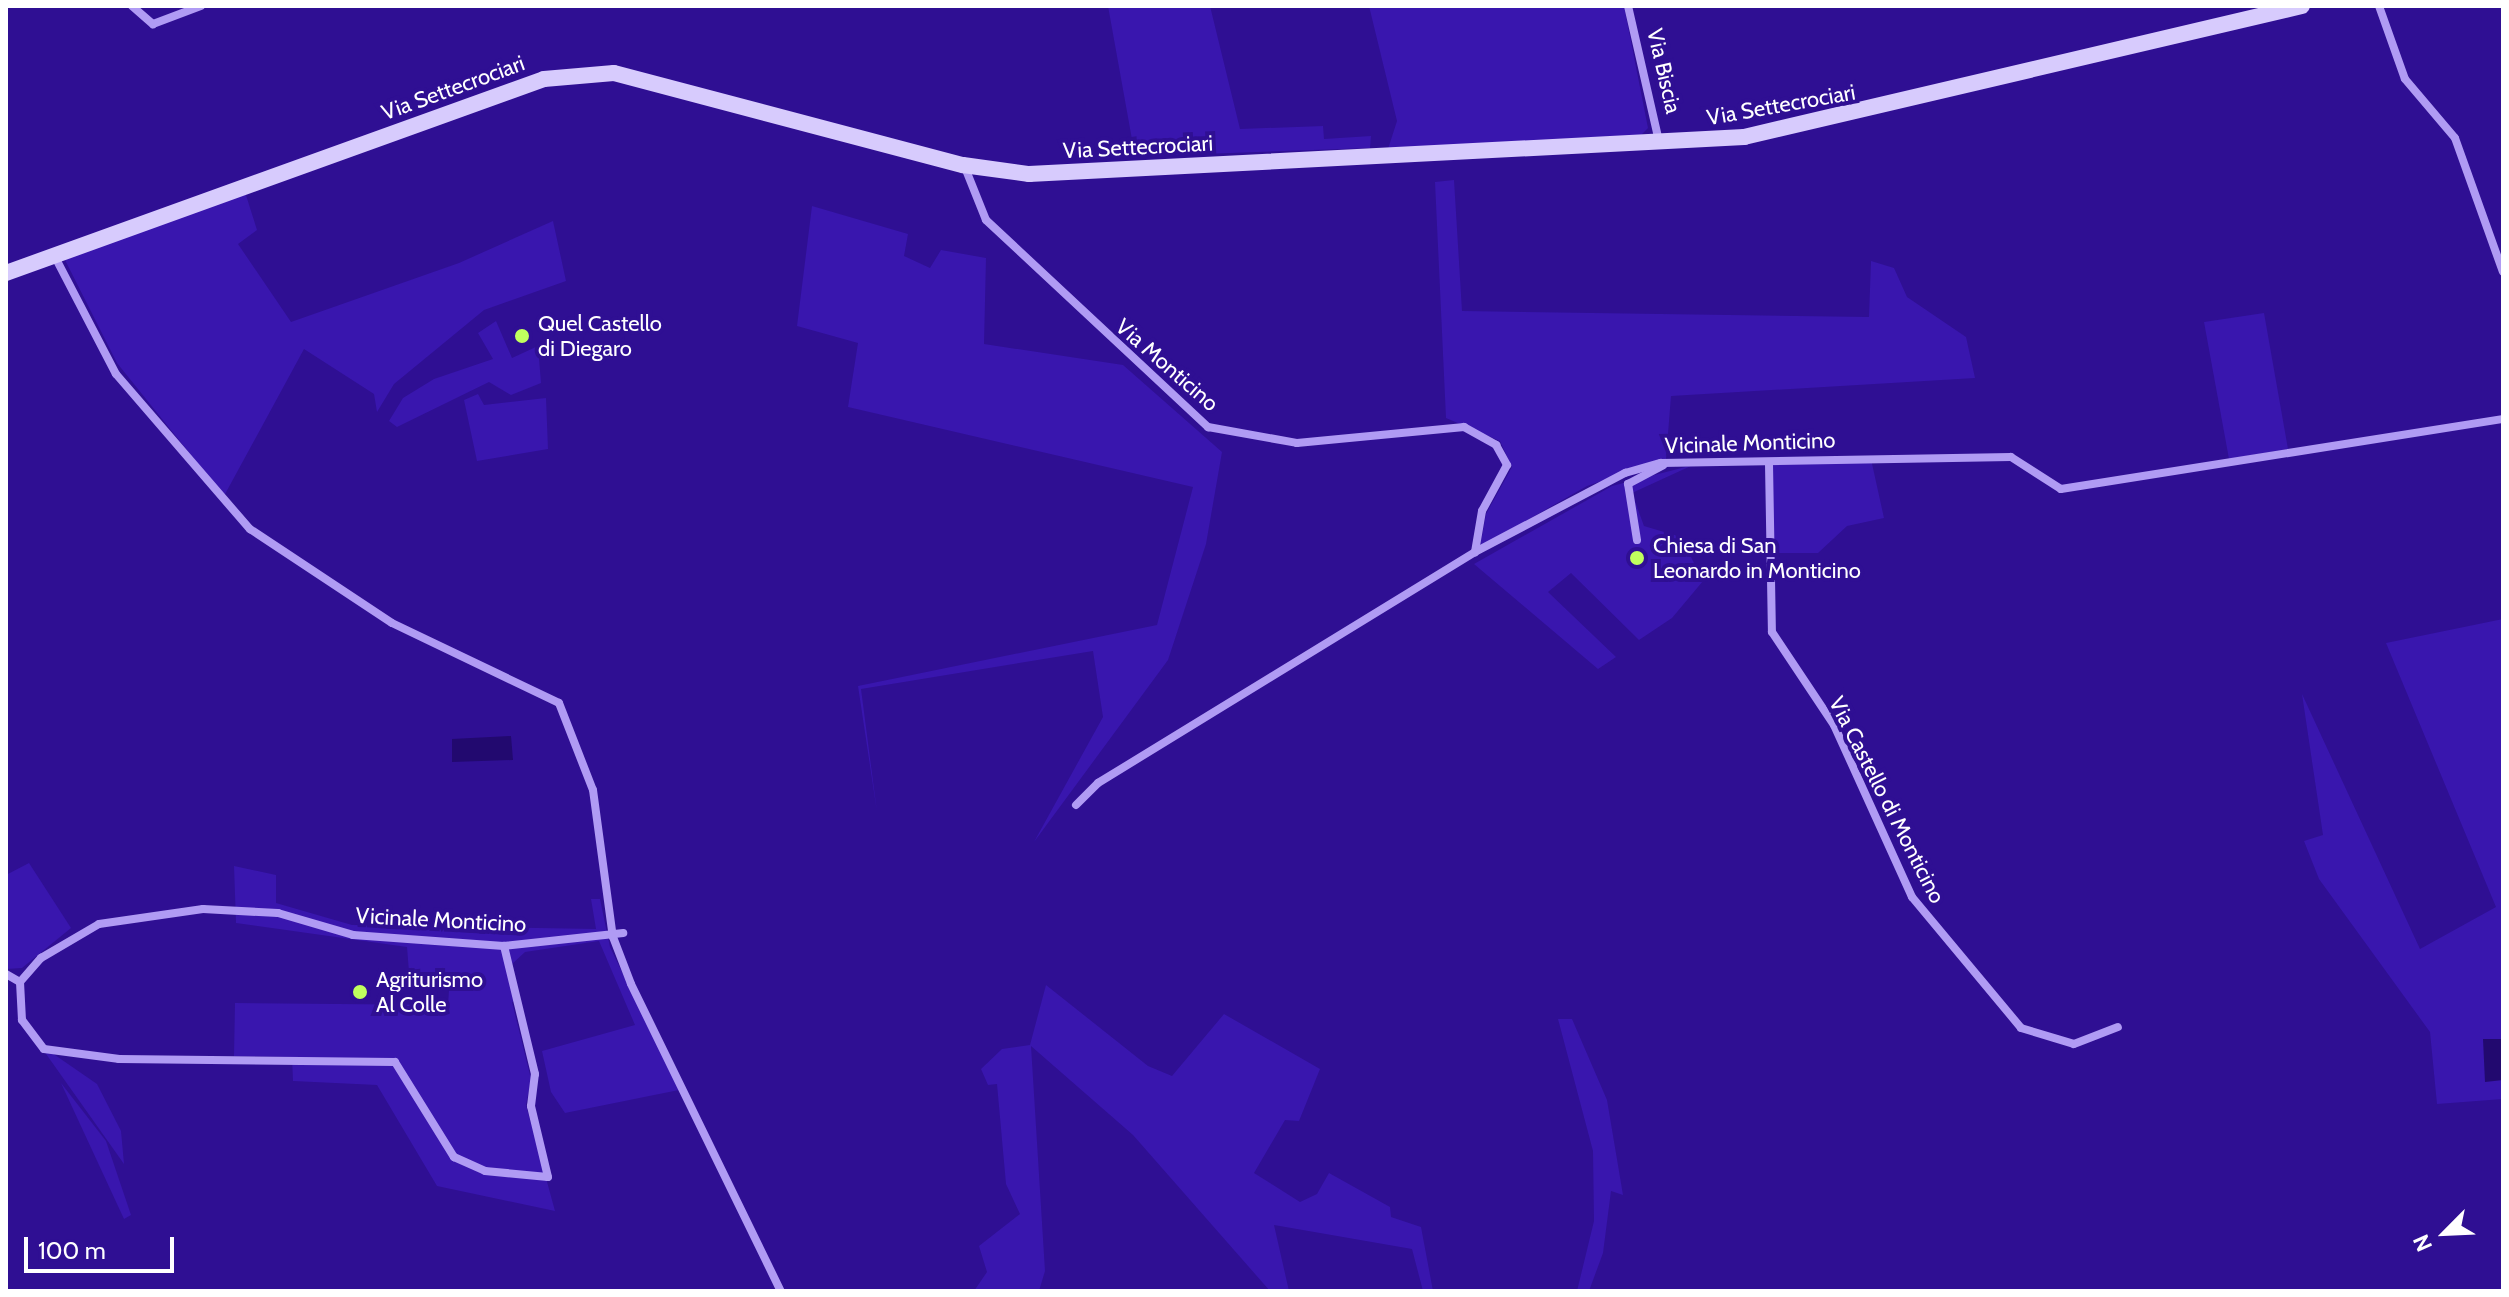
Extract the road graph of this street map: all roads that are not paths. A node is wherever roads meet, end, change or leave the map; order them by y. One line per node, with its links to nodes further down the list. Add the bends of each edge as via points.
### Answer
1 (132, 6): 2 (street, via 153,24)
2 (201, 6)
3 (1628, 6): 6 (street, Via Biscia)
4 (2302, 6): 6 (main road, Via Settecrociari, via 1841,119)
5 (2379, 6): 9 (street, via 2405,79 2455,138)
6 (1659, 144): 7 (main road, Via Settecrociari, via 1029,174)
7 (963, 165): 8 (main road, Via Settecrociari, via 614,73 544,79); 15 (street, Via Monticino, via 986,220 1208,427 1297,443 1464,427 1496,445 1507,465 1482,511)
8 (54, 255): 10 (main road, Via Settecrociari); 17 (street, via 116,374 229,505 301,567 392,623 559,703 593,790)
9 (2503, 272)
10 (6, 273)
11 (2503, 419): 13 (street, Vicinale Monticino, via 2061,489 2011,457)
12 (1665, 463): 13 (street, Vicinale Monticino); 14 (street, via 1628,484); 15 (street, Vicinale Monticino, via 1625,473)
13 (1769, 464): 21 (street, Via Castello di Monticino, via 1772,632 1834,725 1919,908 2021,1028 2074,1044)
14 (1637, 540)
15 (1475, 552): 16 (street, Vicinale Monticino, via 1098,783)
16 (1076, 805)
17 (618, 935): 18 (street, Vicinale Monticino); 22 (street)
18 (504, 946): 20 (street, Vicinale Monticino, via 353,935 278,913 203,909 99,924 41,958); 20 (street, via 535,1074 531,1106 548,1177 485,1171 454,1157 395,1062 119,1059 44,1049 22,1020)
19 (6, 974): 20 (street)
20 (20, 982)
21 (2118, 1027)
22 (781, 1291)

